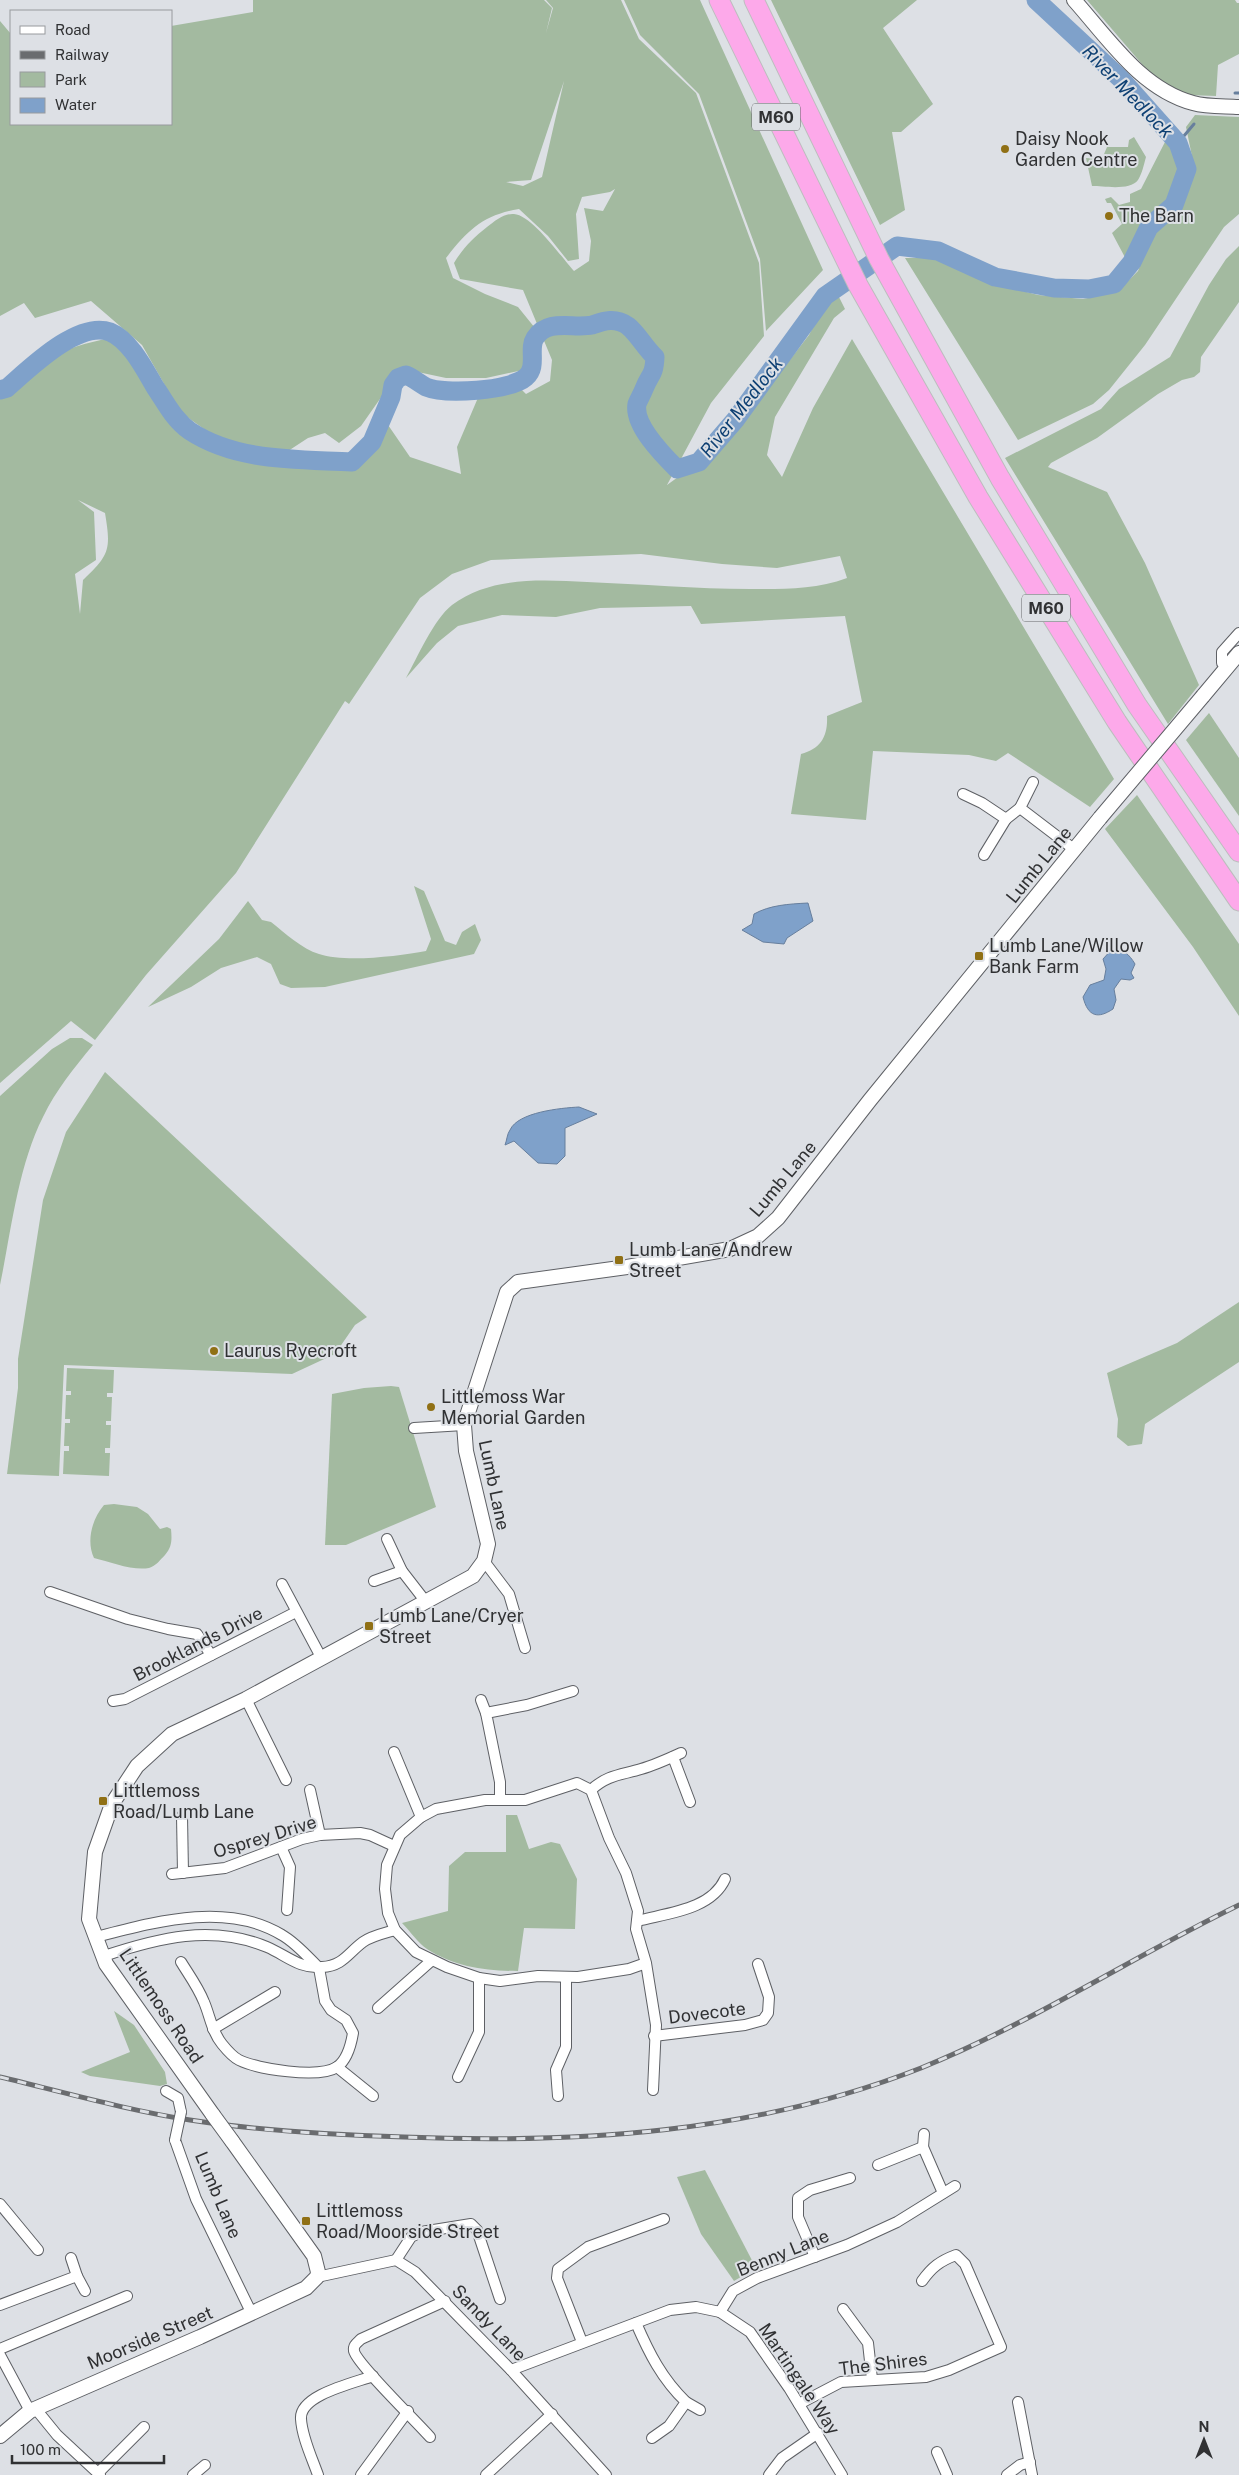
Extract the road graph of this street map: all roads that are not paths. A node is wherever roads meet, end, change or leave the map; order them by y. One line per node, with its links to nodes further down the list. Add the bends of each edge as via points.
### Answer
1 (719, 0): 15 (highway, M60, via 870,306 978,497 1117,722)
2 (754, 0): 13 (highway, M60, via 897,291 1000,478 1132,697)
3 (1074, 0): 4 (street, via 1126,59 1156,86 1194,103)
4 (1239, 107)
5 (1239, 633): 7 (street, via 1222,652 1222,662)
6 (1239, 653): 7 (street, Lumb Lane)
7 (1227, 667): 12 (street, Lumb Lane, bridge, via 1100,818)
8 (1033, 782): 10 (street)
9 (962, 794): 11 (street)
10 (1020, 808): 11 (street); 12 (street)
11 (1006, 819): 14 (street)
12 (1070, 846): 16 (street, Lumb Lane, via 778,1218 758,1236 730,1249 518,1282 507,1292)
13 (1239, 852)
14 (984, 855)
15 (1239, 901)
16 (464, 1425): 17 (street); 19 (street, Lumb Lane, via 466,1451 488,1544)
17 (414, 1428)
18 (387, 1539): 20 (street)
19 (484, 1561): 24 (street, via 473,1576); 26 (street, via 509,1594)
20 (402, 1571): 21 (street); 24 (street)
21 (374, 1581)
22 (282, 1584): 25 (street)
23 (50, 1592): 27 (street, via 128,1619 197,1634)
24 (426, 1602): 28 (street)
25 (296, 1612): 27 (street, Brooklands Drive); 28 (street)
26 (526, 1648)
27 (211, 1655): 32 (street, Brooklands Drive, via 126,1699)
28 (322, 1659): 30 (street)
29 (573, 1691): 33 (street)
30 (246, 1699): 35 (street); 49 (street, Littlemoss Road, via 172,1734 137,1766 112,1804 95,1852 89,1919)
31 (481, 1700): 33 (street)
32 (114, 1701)
33 (486, 1713): 38 (street, via 500,1782)
34 (394, 1752): 41 (street)
35 (286, 1780)
36 (310, 1790): 42 (street)
37 (591, 1790): 38 (street, via 577,1783 525,1800); 39 (street, via 615,1774 641,1769 677,1755); 47 (street, via 626,1873)
38 (500, 1800): 41 (street, via 436,1809)
39 (690, 1802)
40 (182, 1816): 44 (street, Osprey Drive, via 178,1874 225,1868)
41 (421, 1817): 43 (street, via 406,1828)
42 (320, 1835): 43 (street, Osprey Drive, via 360,1833); 44 (street, Osprey Drive)
43 (394, 1846): 48 (street, via 387,1865 385,1889 388,1913)
44 (281, 1847): 46 (street, via 290,1867)
45 (725, 1879): 47 (street, via 721,1888 706,1902)
46 (287, 1910)
47 (638, 1916): 53 (street, via 636,1928)
48 (395, 1930): 51 (street, via 416,1952); 55 (street, via 363,1941 342,1962)
49 (96, 1938): 50 (street, Littlemoss Road); 55 (street, via 171,1920 228,1918 257,1923 283,1935)
50 (104, 1956): 55 (street, via 166,1938 209,1934 268,1947 297,1964); 81 (street, Littlemoss Road, bridge, via 106,1964 314,2256)
51 (431, 1960): 57 (street); 59 (street)
52 (181, 1962): 60 (street, via 196,1985)
53 (646, 1963): 56 (street, via 611,1972); 61 (street, via 656,2025)
54 (758, 1964): 61 (street, Dovecote, via 769,1997 768,2013 763,2020)
55 (319, 1968): 62 (street, via 325,2001 346,2020 353,2033 350,2050)
56 (566, 1977): 57 (street); 67 (street, via 566,2048 556,2070)
57 (479, 1978): 63 (street, via 479,2032)
58 (275, 1992): 60 (street)
59 (378, 2008)
60 (213, 2029): 62 (street, via 238,2060 262,2067 299,2071 323,2071)
61 (654, 2036): 64 (street)
62 (337, 2067): 66 (street)
63 (458, 2077)
64 (653, 2090)
65 (166, 2092): 90 (street, Lumb Lane, bridge, via 178,2098 181,2112 175,2140 196,2199)
66 (373, 2096)
67 (558, 2096)
68 (924, 2134): 69 (street)
69 (923, 2147): 70 (street); 73 (street)
70 (878, 2164)
71 (850, 2178): 77 (street, via 810,2190 798,2198 798,2217)
72 (955, 2186): 73 (street, Benny Lane)
73 (943, 2193): 77 (street, Benny Lane, via 897,2222)
74 (0, 2204): 76 (street)
75 (664, 2219): 92 (street, via 588,2247 558,2269 557,2278)
76 (38, 2250)
77 (815, 2257): 89 (street, Benny Lane, via 757,2278 733,2291)
78 (71, 2258): 80 (street)
79 (396, 2260): 81 (street); 85 (street, via 411,2237 421,2232 471,2224 477,2230); 86 (street, Sandy Lane, via 415,2272)
80 (77, 2276): 83 (street); 87 (street)
81 (317, 2277): 90 (street, Moorside Street, via 306,2288)
82 (922, 2281): 97 (street, The Shires, via 932,2267 956,2255 965,2264 1001,2347 926,2377)
83 (84, 2291)
84 (127, 2296): 93 (street)
85 (500, 2299)
86 (445, 2301): 95 (street, Sandy Lane); 96 (street, via 361,2339 354,2346 353,2350)
87 (0, 2305)
88 (843, 2309): 97 (street, via 868,2343)
89 (720, 2312): 91 (street, via 687,2307); 100 (street, Martingale Way, via 750,2332)
90 (252, 2314): 101 (street, Moorside Street)
91 (636, 2323): 92 (street); 98 (street, via 664,2377)
92 (582, 2342): 95 (street)
93 (0, 2349)
94 (0, 2355): 101 (street)
95 (511, 2370): 104 (street, Sandy Lane)
96 (373, 2376): 103 (street); 115 (street, via 314,2398 304,2406 301,2422)
97 (872, 2379): 100 (street, The Shires, via 841,2382)
98 (686, 2402): 102 (street); 109 (street, via 669,2426)
99 (1018, 2402): 111 (street)
100 (799, 2404): 106 (street, Martingale Way)
101 (32, 2409): 107 (street, Moorside Street); 113 (street)
102 (700, 2410)
103 (408, 2411): 108 (street); 116 (street)
104 (552, 2414): 117 (street); 118 (street, Sandy Lane)
105 (144, 2427): 113 (street)
106 (818, 2433): 119 (street, via 782,2458); 120 (street, Martingale Way)
107 (0, 2436)
108 (430, 2437)
109 (652, 2438)
110 (937, 2452): 121 (street)
111 (1030, 2462): 122 (street); 123 (street)
112 (205, 2465): 114 (street)
113 (99, 2474)
114 (193, 2475)
115 (318, 2475)
116 (360, 2475)
117 (486, 2475)
118 (606, 2475)
119 (769, 2475)
120 (842, 2475)
121 (947, 2475)
122 (1007, 2475)
123 (1032, 2475)

